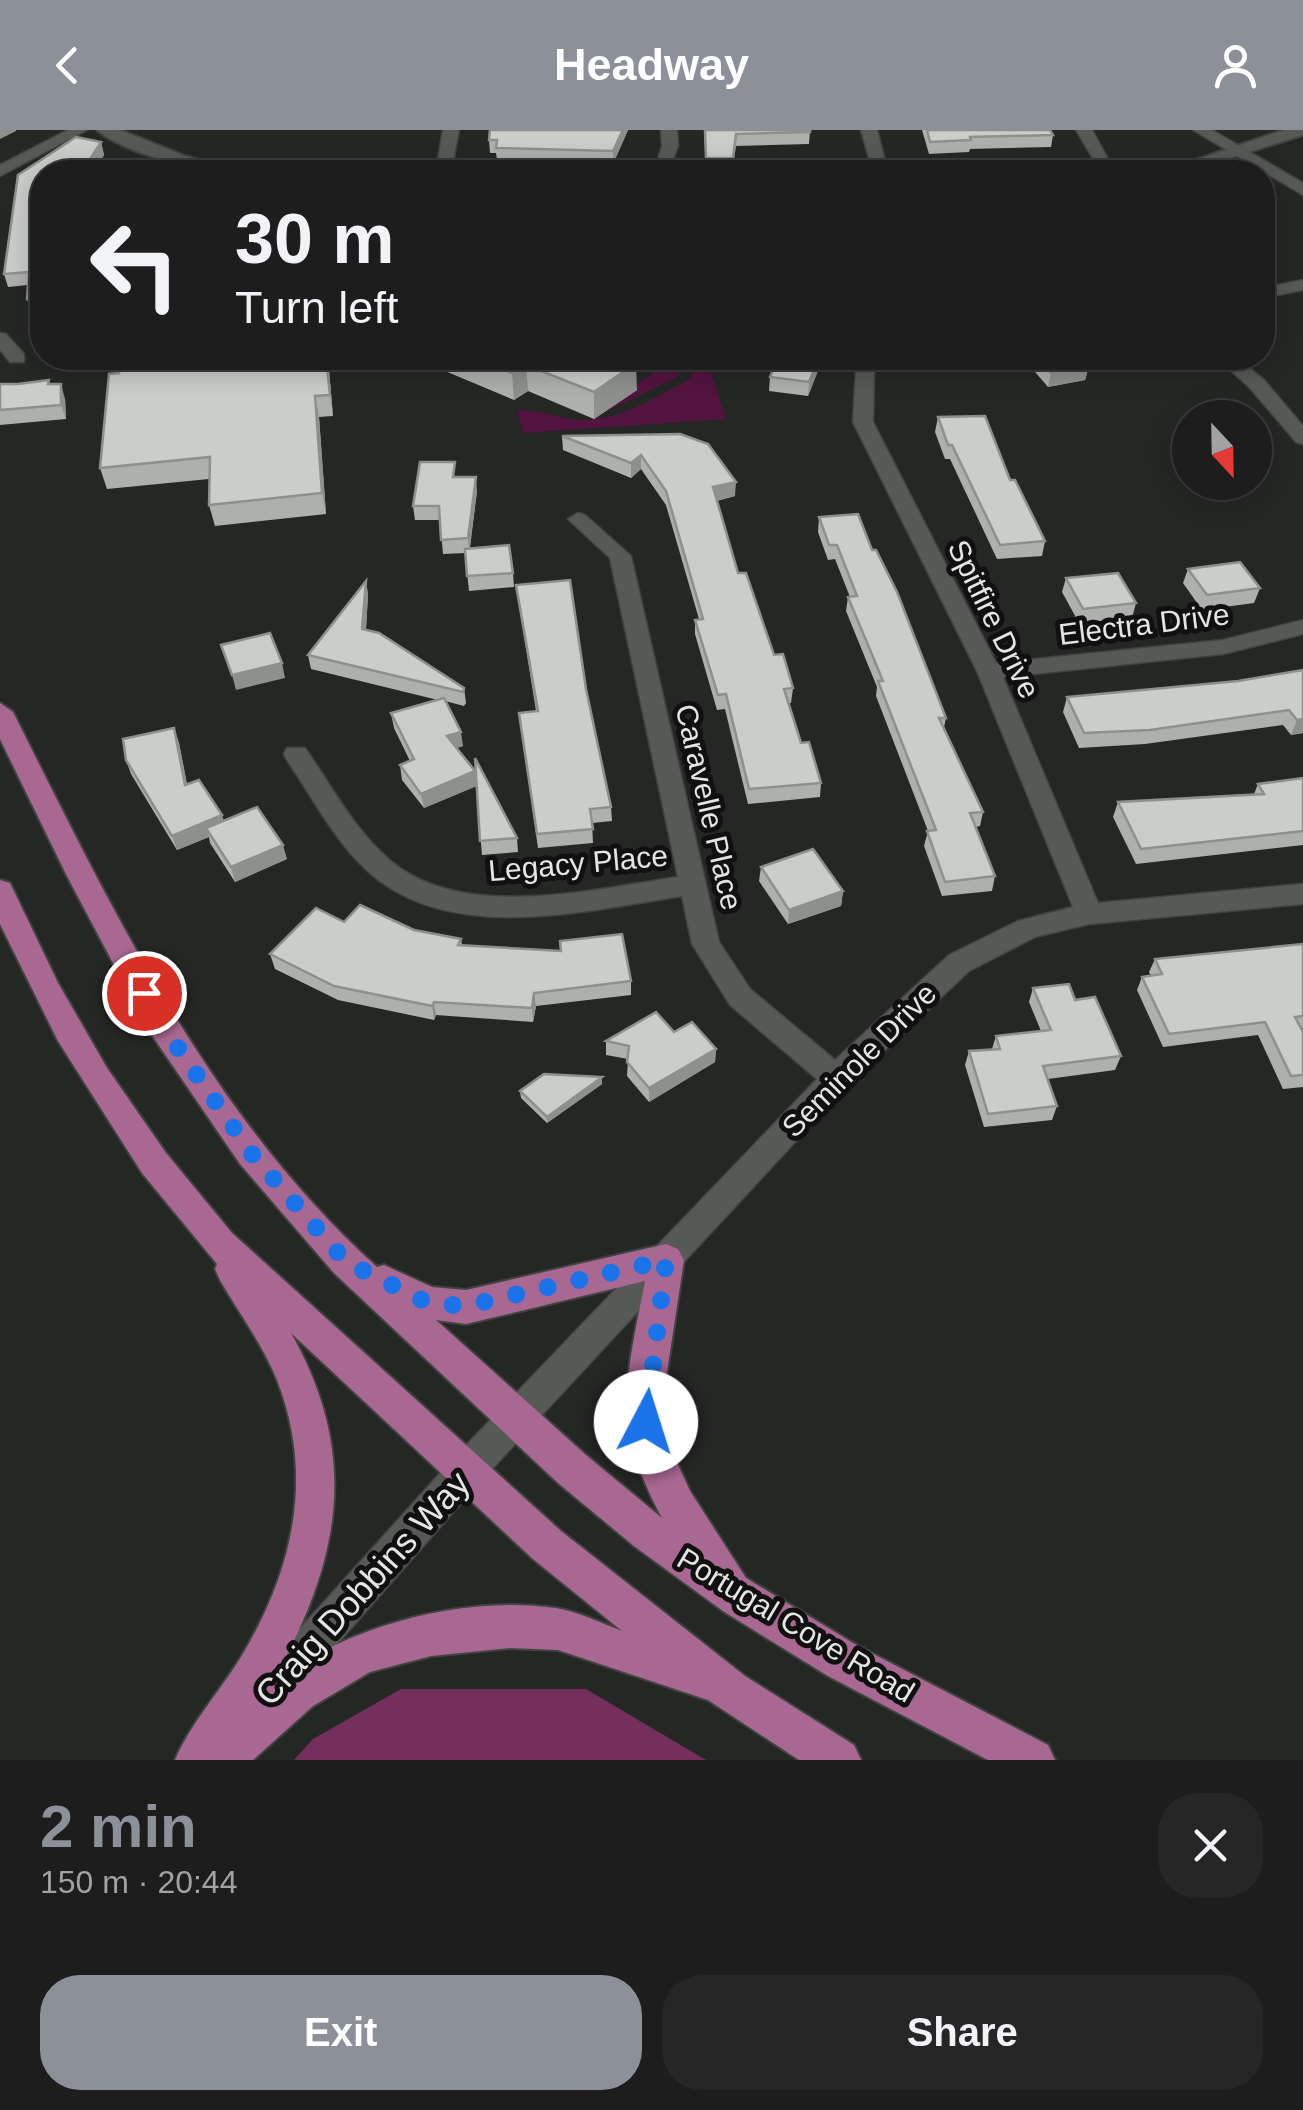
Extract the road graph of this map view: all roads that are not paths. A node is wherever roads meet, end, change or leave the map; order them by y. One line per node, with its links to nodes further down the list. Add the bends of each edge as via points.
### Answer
1 (79, 130): 17 (street)
2 (105, 130): 10 (street)
3 (451, 130): 11 (street)
4 (668, 130): 12 (street)
5 (870, 130): 13 (street)
6 (1084, 130): 14 (street)
7 (1201, 130): 9 (street)
8 (1301, 130): 9 (street)
9 (1238, 152): 15 (street); 16 (street)
10 (180, 160)
11 (446, 160)
12 (666, 160)
13 (878, 160)
14 (1101, 160)
15 (1210, 160)
16 (1252, 160)
17 (0, 171)
18 (1275, 174): 19 (street)
19 (1303, 190)
20 (1303, 285): 21 (street)
21 (1275, 290)
22 (0, 338): 23 (street)
23 (18, 358)
24 (865, 370): 29 (street, Spitfire Drive, via 863,422)
25 (1240, 370): 26 (street)
26 (1303, 438)
27 (578, 518): 32 (street, Caravelle Place, via 620,556)
28 (1303, 627): 29 (street, Electra Drive, via 1223,647)
29 (989, 671): 35 (street, Spitfire Drive)
30 (0, 712): 39 (main road, Portugal Cove Road, via 160,1022 252,1154)
31 (296, 754): 32 (street, Legacy Place, via 372,858 392,876 450,903 504,907)
32 (692, 885): 36 (street, Caravelle Place, via 706,944 724,978)
33 (0, 891): 37 (main road, via 85,1066 172,1190)
34 (1303, 894): 35 (street, Seminole Drive)
35 (1089, 914): 36 (street, Seminole Drive, via 1028,928 959,963)
36 (836, 1078): 38 (street, Seminole Drive)
37 (220, 1244): 41 (main road); 44 (main road, via 296,1382 317,1489 302,1585 260,1669)
38 (666, 1260): 39 (main road, via 466,1306 428,1303); 40 (street, Seminole Drive); 42 (main road, via 646,1422 680,1509)
39 (346, 1262): 40 (main road, Portugal Cove Road)
40 (518, 1418): 41 (street, Craig Dobbins Way); 42 (main road, Portugal Cove Road, via 648,1532)
41 (465, 1472): 43 (main road); 45 (street, Craig Dobbins Way)
42 (737, 1597): 48 (main road, Portugal Cove Road)
43 (730, 1691): 46 (main road, via 558,1629 431,1636 362,1653 298,1691); 47 (main road)
44 (198, 1760)
45 (208, 1760)
46 (220, 1760)
47 (839, 1760)
48 (1033, 1760)

